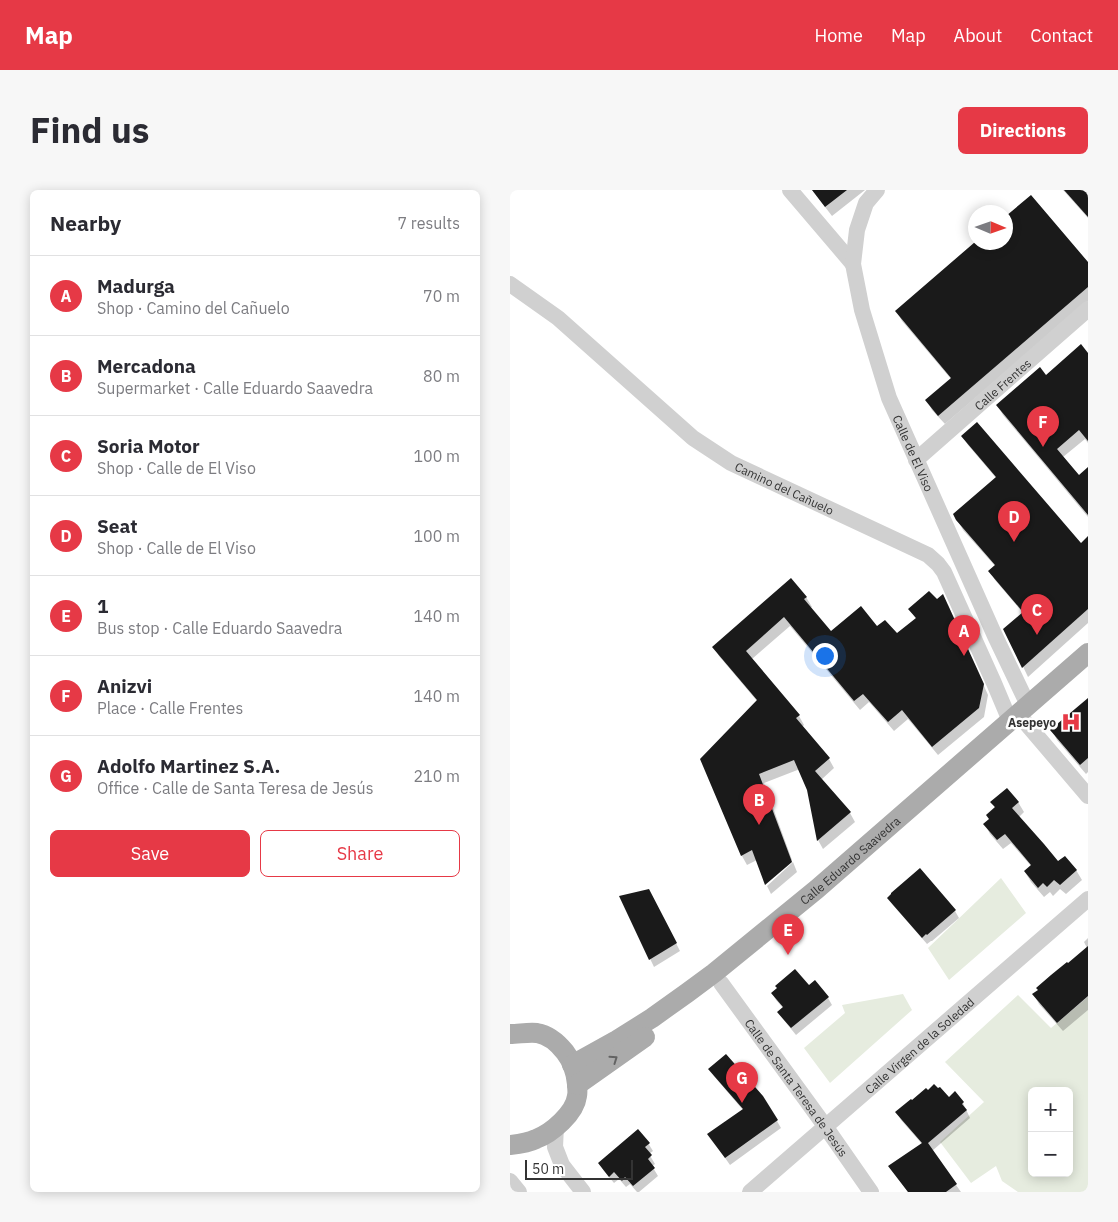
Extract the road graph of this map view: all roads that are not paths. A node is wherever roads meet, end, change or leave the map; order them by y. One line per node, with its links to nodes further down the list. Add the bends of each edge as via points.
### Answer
1 (790, 190): 3 (street)
2 (877, 190): 3 (street, Calle de El Viso, via 866,203 857,230)
3 (853, 264): 6 (street, Calle de El Viso, via 862,310 889,398)
4 (510, 284): 9 (street, Camino del Cañuelo, via 558,318 693,438 731,463 928,555 944,572 994,684)
5 (1088, 309): 6 (street, Calle Frentes)
6 (916, 460): 9 (street, Calle de El Viso, via 995,636)
7 (1088, 653): 9 (main road, Calle Eduardo Saavedra)
8 (1088, 668): 9 (main road, Calle Eduardo Saavedra)
9 (1021, 716): 10 (street); 13 (main road, Calle Eduardo Saavedra); 14 (main road, Calle Eduardo Saavedra)
10 (1082, 778): 11 (street)
11 (1088, 796)
12 (1088, 898): 19 (street, Calle Virgen de la Soledad)
13 (721, 983): 14 (main road, Calle Eduardo Saavedra); 19 (street, Calle de Santa Teresa de Jesús)
14 (652, 1025): 16 (main road, Calle Eduardo Saavedra); 17 (main road, Calle Eduardo Saavedra, one-way to 14)
15 (510, 1034): 16 (main road, via 538,1033 555,1040)
16 (572, 1065): 17 (main road)
17 (577, 1085): 18 (main road, via 572,1109)
18 (556, 1126): 20 (main road, via 537,1139); 23 (street, via 556,1147 562,1166)
19 (825, 1126): 24 (street, Calle Virgen de la Soledad); 25 (street, Calle de Santa Teresa de Jesús)
20 (510, 1145)
21 (510, 1181): 22 (street)
22 (519, 1192)
23 (583, 1192)
24 (750, 1192)
25 (871, 1192)

